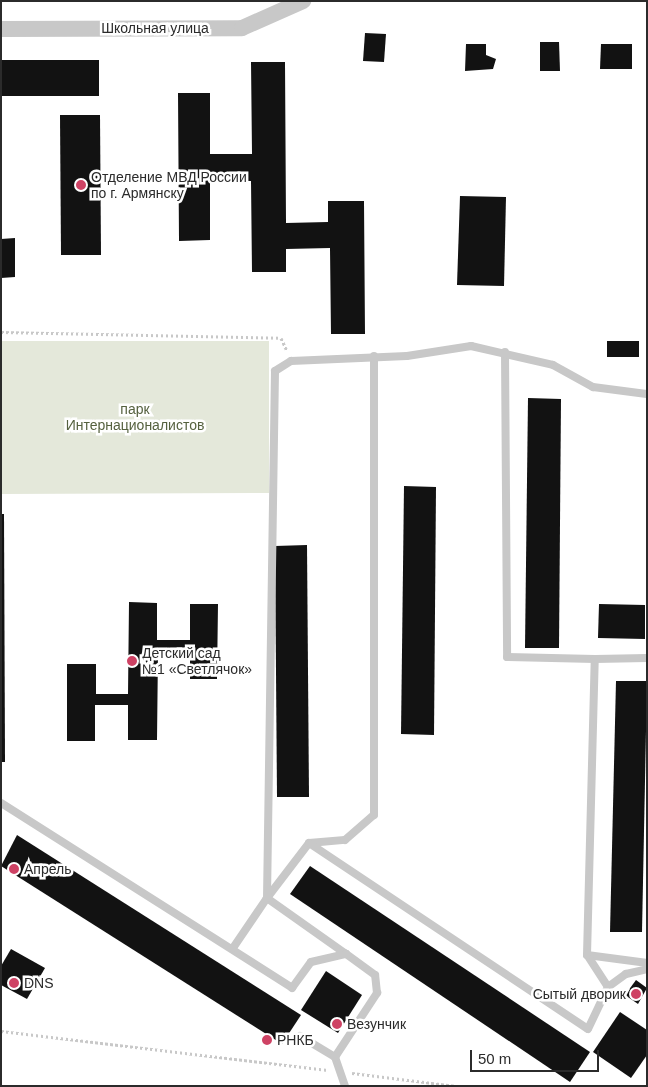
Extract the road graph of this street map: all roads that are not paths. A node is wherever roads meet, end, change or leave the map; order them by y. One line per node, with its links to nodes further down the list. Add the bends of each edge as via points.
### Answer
1 (303, 1): 2 (street, Школьная улица, via 242,28)
2 (1, 29)
3 (505, 352): 4 (lane, via 471,346 407,356); 5 (lane, via 554,365 593,387); 7 (lane, via 507,657)
4 (374, 356): 9 (lane, via 374,815 345,840); 10 (lane, via 291,360 275,371)
5 (647, 394)
6 (647, 658): 7 (lane)
7 (595, 659): 13 (lane)
8 (1, 802): 11 (lane)
9 (310, 843): 10 (lane); 16 (lane, via 588,1029)
10 (267, 898): 11 (lane); 12 (lane)
11 (233, 948): 12 (lane, via 292,988 311,962)
12 (346, 954): 18 (lane, via 376,975 377,993)
13 (587, 955): 14 (lane); 16 (lane)
14 (647, 963)
15 (647, 969): 16 (lane, via 626,974)
16 (608, 987)
17 (300, 1036): 18 (lane)
18 (335, 1057): 19 (lane)
19 (345, 1086)

